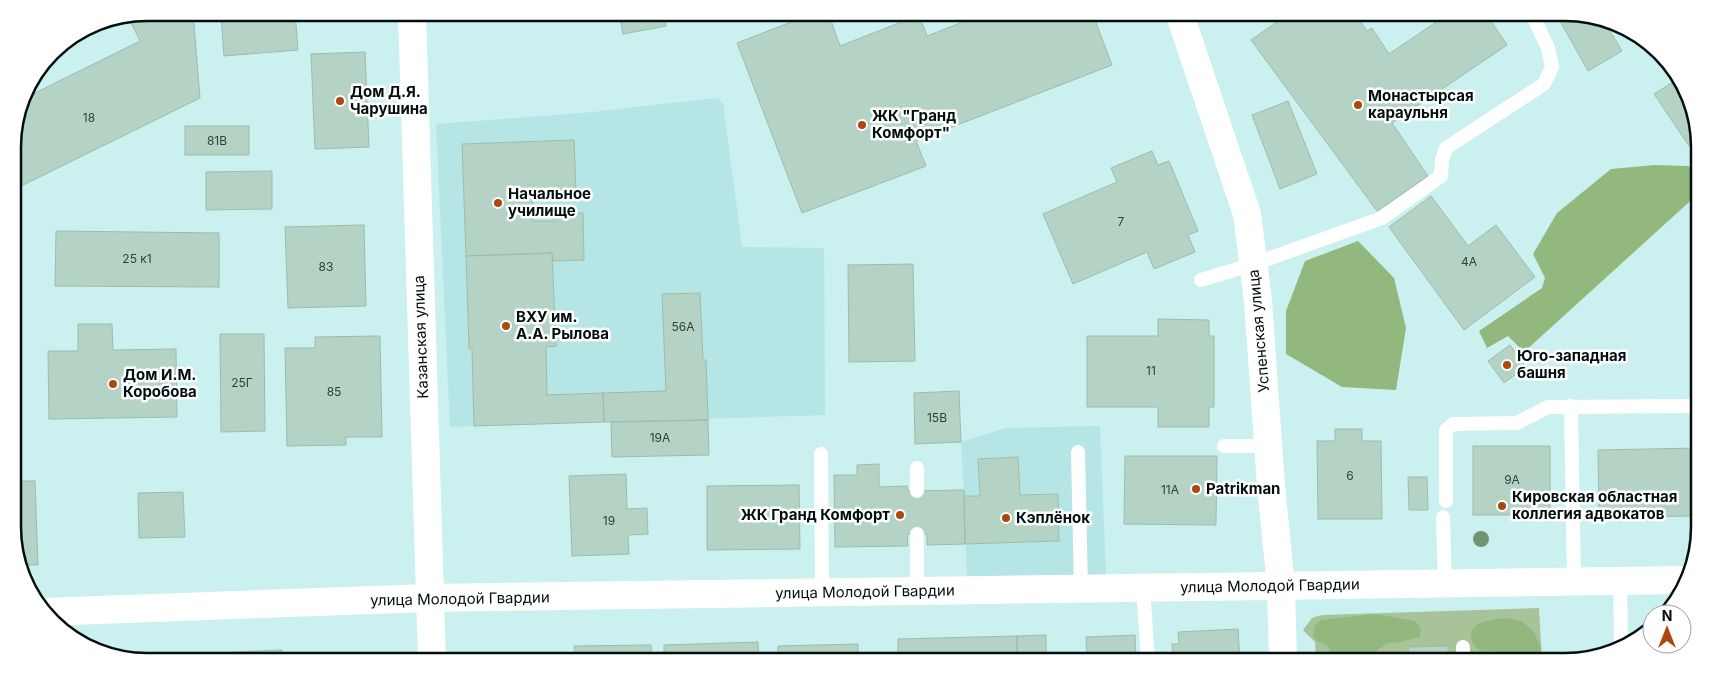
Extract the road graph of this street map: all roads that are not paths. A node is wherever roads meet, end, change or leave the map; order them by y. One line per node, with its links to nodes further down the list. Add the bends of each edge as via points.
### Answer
1 (1181, 21): 4 (street, Успенская улица, via 1247,214)
2 (1535, 21): 4 (lane, via 1548,48 1552,67 1544,84 1446,148 1441,176 1382,218)
3 (412, 22): 26 (street, Казанская улица)
4 (1254, 264): 5 (lane); 9 (street, Успенская улица)
5 (1201, 280)
6 (1570, 406): 7 (lane); 14 (lane, via 1548,407 1516,423 1453,424 1446,430); 19 (lane)
7 (1691, 406)
8 (1224, 446): 9 (lane)
9 (1268, 446): 21 (street, Успенская улица)
10 (1078, 452): 23 (lane)
11 (821, 454): 25 (lane)
12 (917, 468): 13 (lane)
13 (917, 491)
14 (1446, 501)
15 (1443, 517): 20 (lane)
16 (917, 534): 24 (lane)
17 (1679, 580): 18 (street, улица Молодой Гвардии)
18 (1620, 581): 19 (street, улица Молодой Гвардии); 28 (lane)
19 (1574, 582): 20 (street, улица Молодой Гвардии)
20 (1445, 584): 21 (street, улица Молодой Гвардии)
21 (1280, 586): 22 (street, улица Молодой Гвардии); 31 (street, Успенская улица)
22 (1143, 588): 23 (street, улица Молодой Гвардии); 30 (lane)
23 (1080, 589): 24 (street, улица Молодой Гвардии)
24 (917, 591): 25 (street, улица Молодой Гвардии)
25 (822, 593): 26 (street, улица Молодой Гвардии)
26 (429, 598): 27 (street, улица Молодой Гвардии); 33 (street, Казанская улица)
27 (55, 612)
28 (1621, 639)
29 (1463, 647): 32 (lane)
30 (1147, 652)
31 (1283, 652)
32 (1463, 652)
33 (432, 653)

